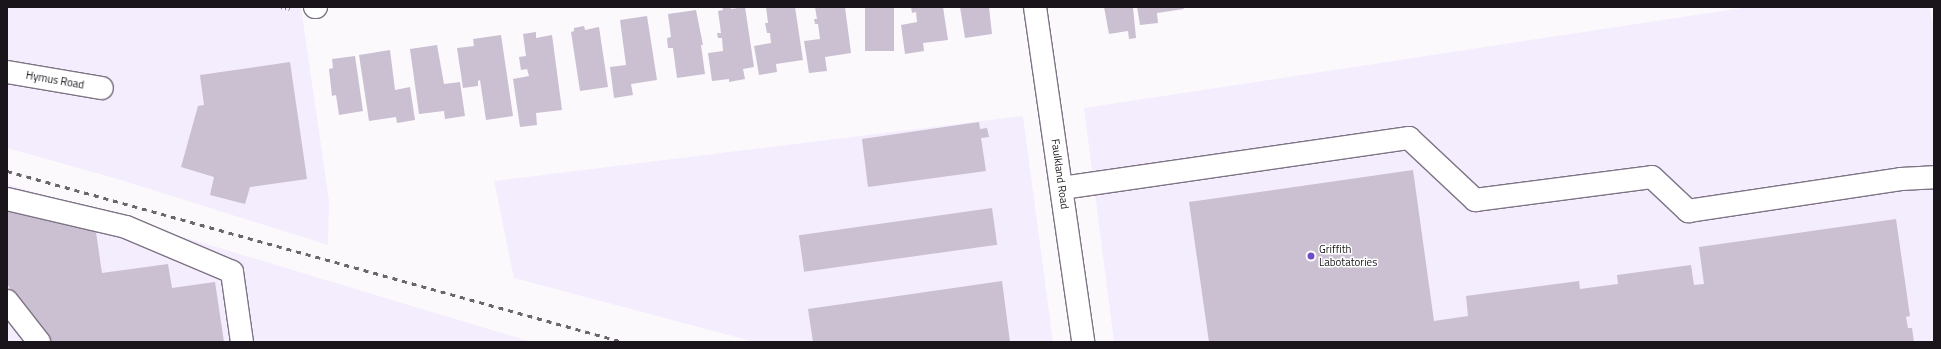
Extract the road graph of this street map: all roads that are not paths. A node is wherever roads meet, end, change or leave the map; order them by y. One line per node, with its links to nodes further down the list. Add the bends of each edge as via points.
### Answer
1 (1035, 7): 5 (street, Faulkland Road)
2 (7, 72): 3 (street, Hymus Road)
3 (102, 88)
4 (1934, 177): 5 (street, via 1901,179 1688,211 1652,177 1475,200 1409,138)
5 (1062, 188): 10 (street, Faulkland Road)
6 (7, 199): 9 (street, via 126,227 232,272)
7 (7, 301): 8 (street)
8 (39, 342)
9 (242, 342)
10 (1083, 342)

